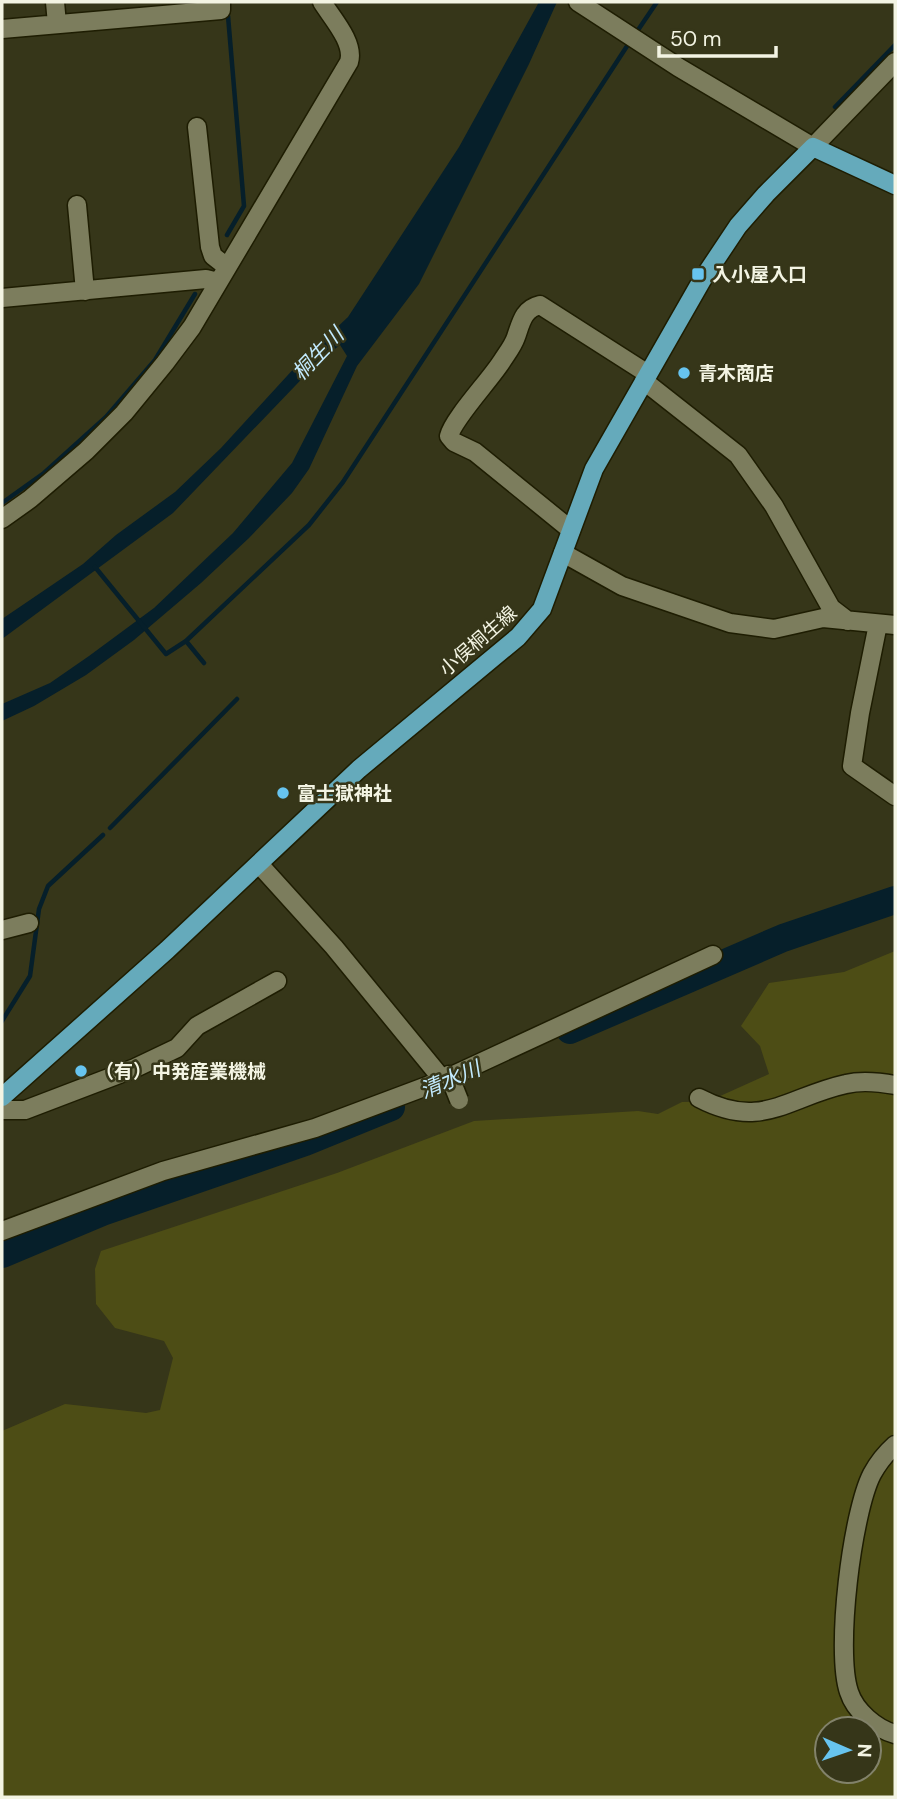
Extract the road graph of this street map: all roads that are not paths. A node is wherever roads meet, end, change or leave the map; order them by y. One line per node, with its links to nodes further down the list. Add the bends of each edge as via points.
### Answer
1 (55, 2): 5 (street)
2 (220, 2): 5 (street, via 221,10)
3 (322, 2): 12 (street, via 349,46 349,62)
4 (578, 2): 9 (street)
5 (57, 24): 6 (street)
6 (2, 29)
7 (895, 62): 9 (street)
8 (197, 127): 12 (street, via 210,247)
9 (813, 147): 10 (main road); 15 (main road, 小俣桐生線, via 725,244)
10 (895, 185)
11 (77, 205): 13 (street)
12 (223, 274): 13 (street); 16 (street, via 192,327 124,413 62,473)
13 (85, 291): 14 (street)
14 (2, 298)
15 (646, 378): 17 (main road, 小俣桐生線, via 594,468); 17 (street, via 540,305 532,307 519,323 512,346 491,379 453,425 449,436 454,442 474,452); 19 (street, via 738,455 774,506 831,608)
16 (2, 519)
17 (571, 530): 18 (main road, 小俣桐生線)
18 (563, 553): 19 (street, via 622,586 730,623 774,629 823,618); 22 (main road, 小俣桐生線, via 542,609 529,626 359,769)
19 (848, 621): 20 (street)
20 (886, 625): 21 (street, via 860,713 852,766)
21 (895, 796)
22 (258, 864): 27 (street); 29 (main road, 小俣桐生線)
23 (29, 923): 24 (street)
24 (2, 930)
25 (713, 955): 27 (street)
26 (277, 981): 32 (street, via 197,1026 177,1048 135,1068 25,1111)
27 (446, 1077): 31 (street, bridge); 33 (street, via 315,1128 163,1171)
28 (895, 1085): 30 (street, via 846,1084 790,1105 755,1112 723,1110)
29 (2, 1097)
30 (699, 1098)
31 (459, 1100)
32 (2, 1110)
33 (2, 1231)
34 (895, 1445): 35 (street, via 872,1475 861,1506 847,1597 844,1656 853,1702 880,1728)
35 (895, 1734)

